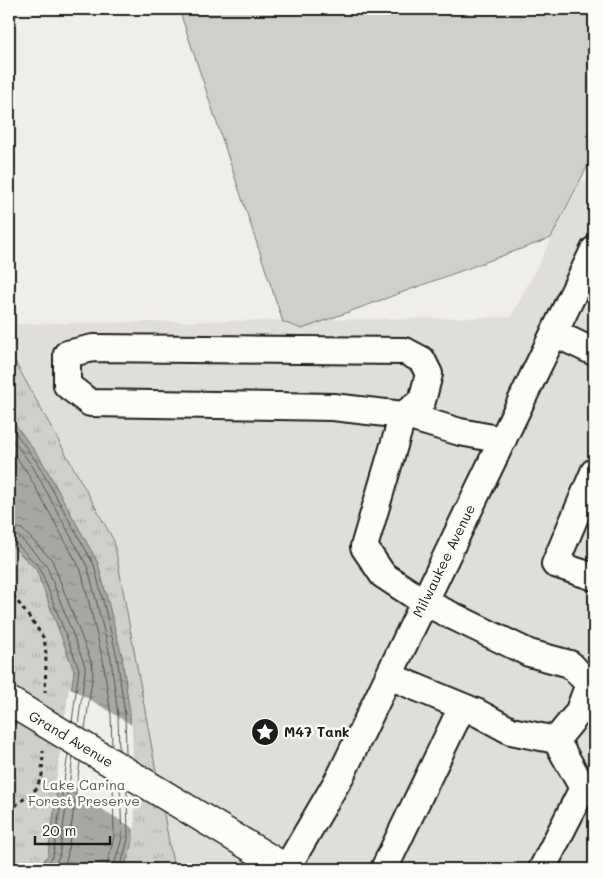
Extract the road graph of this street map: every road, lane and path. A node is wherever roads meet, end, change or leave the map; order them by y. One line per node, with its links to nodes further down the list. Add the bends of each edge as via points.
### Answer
1 (594, 250): 2 (street, Milwaukee Avenue)
2 (554, 333): 3 (street); 5 (street, Milwaukee Avenue)
3 (594, 352)
4 (403, 415): 4 (street, via 334,407 90,403 67,385 67,354 93,348 406,351 422,360 429,374 422,401); 5 (street, via 460,432); 9 (street, via 364,547 383,575)
5 (503, 440): 9 (street, Milwaukee Avenue)
6 (594, 472): 7 (street, via 555,564)
7 (594, 577)
8 (9, 589): 10 (path, via 44,639)
9 (424, 602): 11 (street, Milwaukee Avenue); 14 (street, via 529,652 570,664 589,684 578,713)
10 (46, 662)
11 (389, 676): 13 (street); 19 (street, Milwaukee Avenue, via 341,775)
12 (9, 701): 19 (main road, Grand Avenue, bridge)
13 (462, 706): 14 (street, via 511,731); 18 (street)
14 (556, 740): 16 (street)
15 (42, 776): 17 (path, via 36,788)
16 (589, 788): 20 (street)
17 (9, 811)
18 (391, 866)
19 (287, 869)
20 (542, 869)

